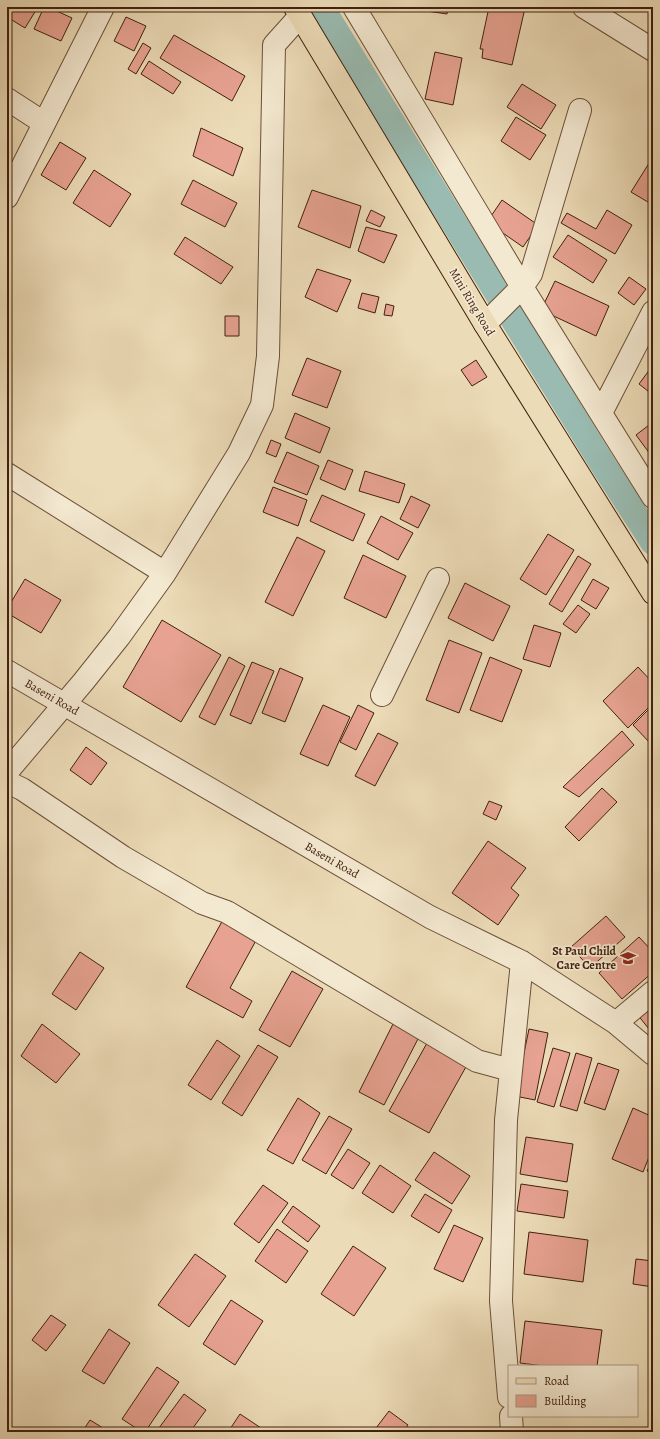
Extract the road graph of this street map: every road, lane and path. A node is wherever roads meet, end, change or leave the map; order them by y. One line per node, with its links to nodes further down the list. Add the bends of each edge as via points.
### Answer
1 (103, 7): 8 (street)
2 (354, 7): 10 (street)
3 (584, 7): 5 (street)
4 (298, 11): 12 (main road, Mini Ring Road); 16 (street, via 274,45 268,356 262,405 239,453)
5 (653, 50)
6 (7, 99): 8 (street)
7 (580, 110): 10 (street, via 531,274)
8 (44, 123): 9 (street)
9 (7, 197)
10 (519, 291): 12 (street); 13 (street)
11 (653, 312): 13 (street)
12 (489, 320): 18 (main road, Mini Ring Road)
13 (601, 413): 15 (street)
14 (7, 474): 16 (street)
15 (652, 495)
16 (164, 573): 21 (street, via 119,638)
17 (438, 579): 20 (street)
18 (653, 593)
19 (7, 671): 21 (street, Baseni Road)
20 (382, 695)
21 (64, 703): 22 (street); 24 (street, Baseni Road, via 430,917)
22 (7, 772)
23 (7, 782): 28 (street, via 123,858 202,903 248,923 477,1061)
24 (522, 962): 26 (street, Baseni Road); 28 (street)
25 (653, 992): 26 (street)
26 (616, 1023): 27 (street, Baseni Road)
27 (653, 1054)
28 (510, 1070): 29 (street, via 506,1120 501,1301)
29 (508, 1385)
30 (510, 1417): 31 (street)
31 (512, 1432)

